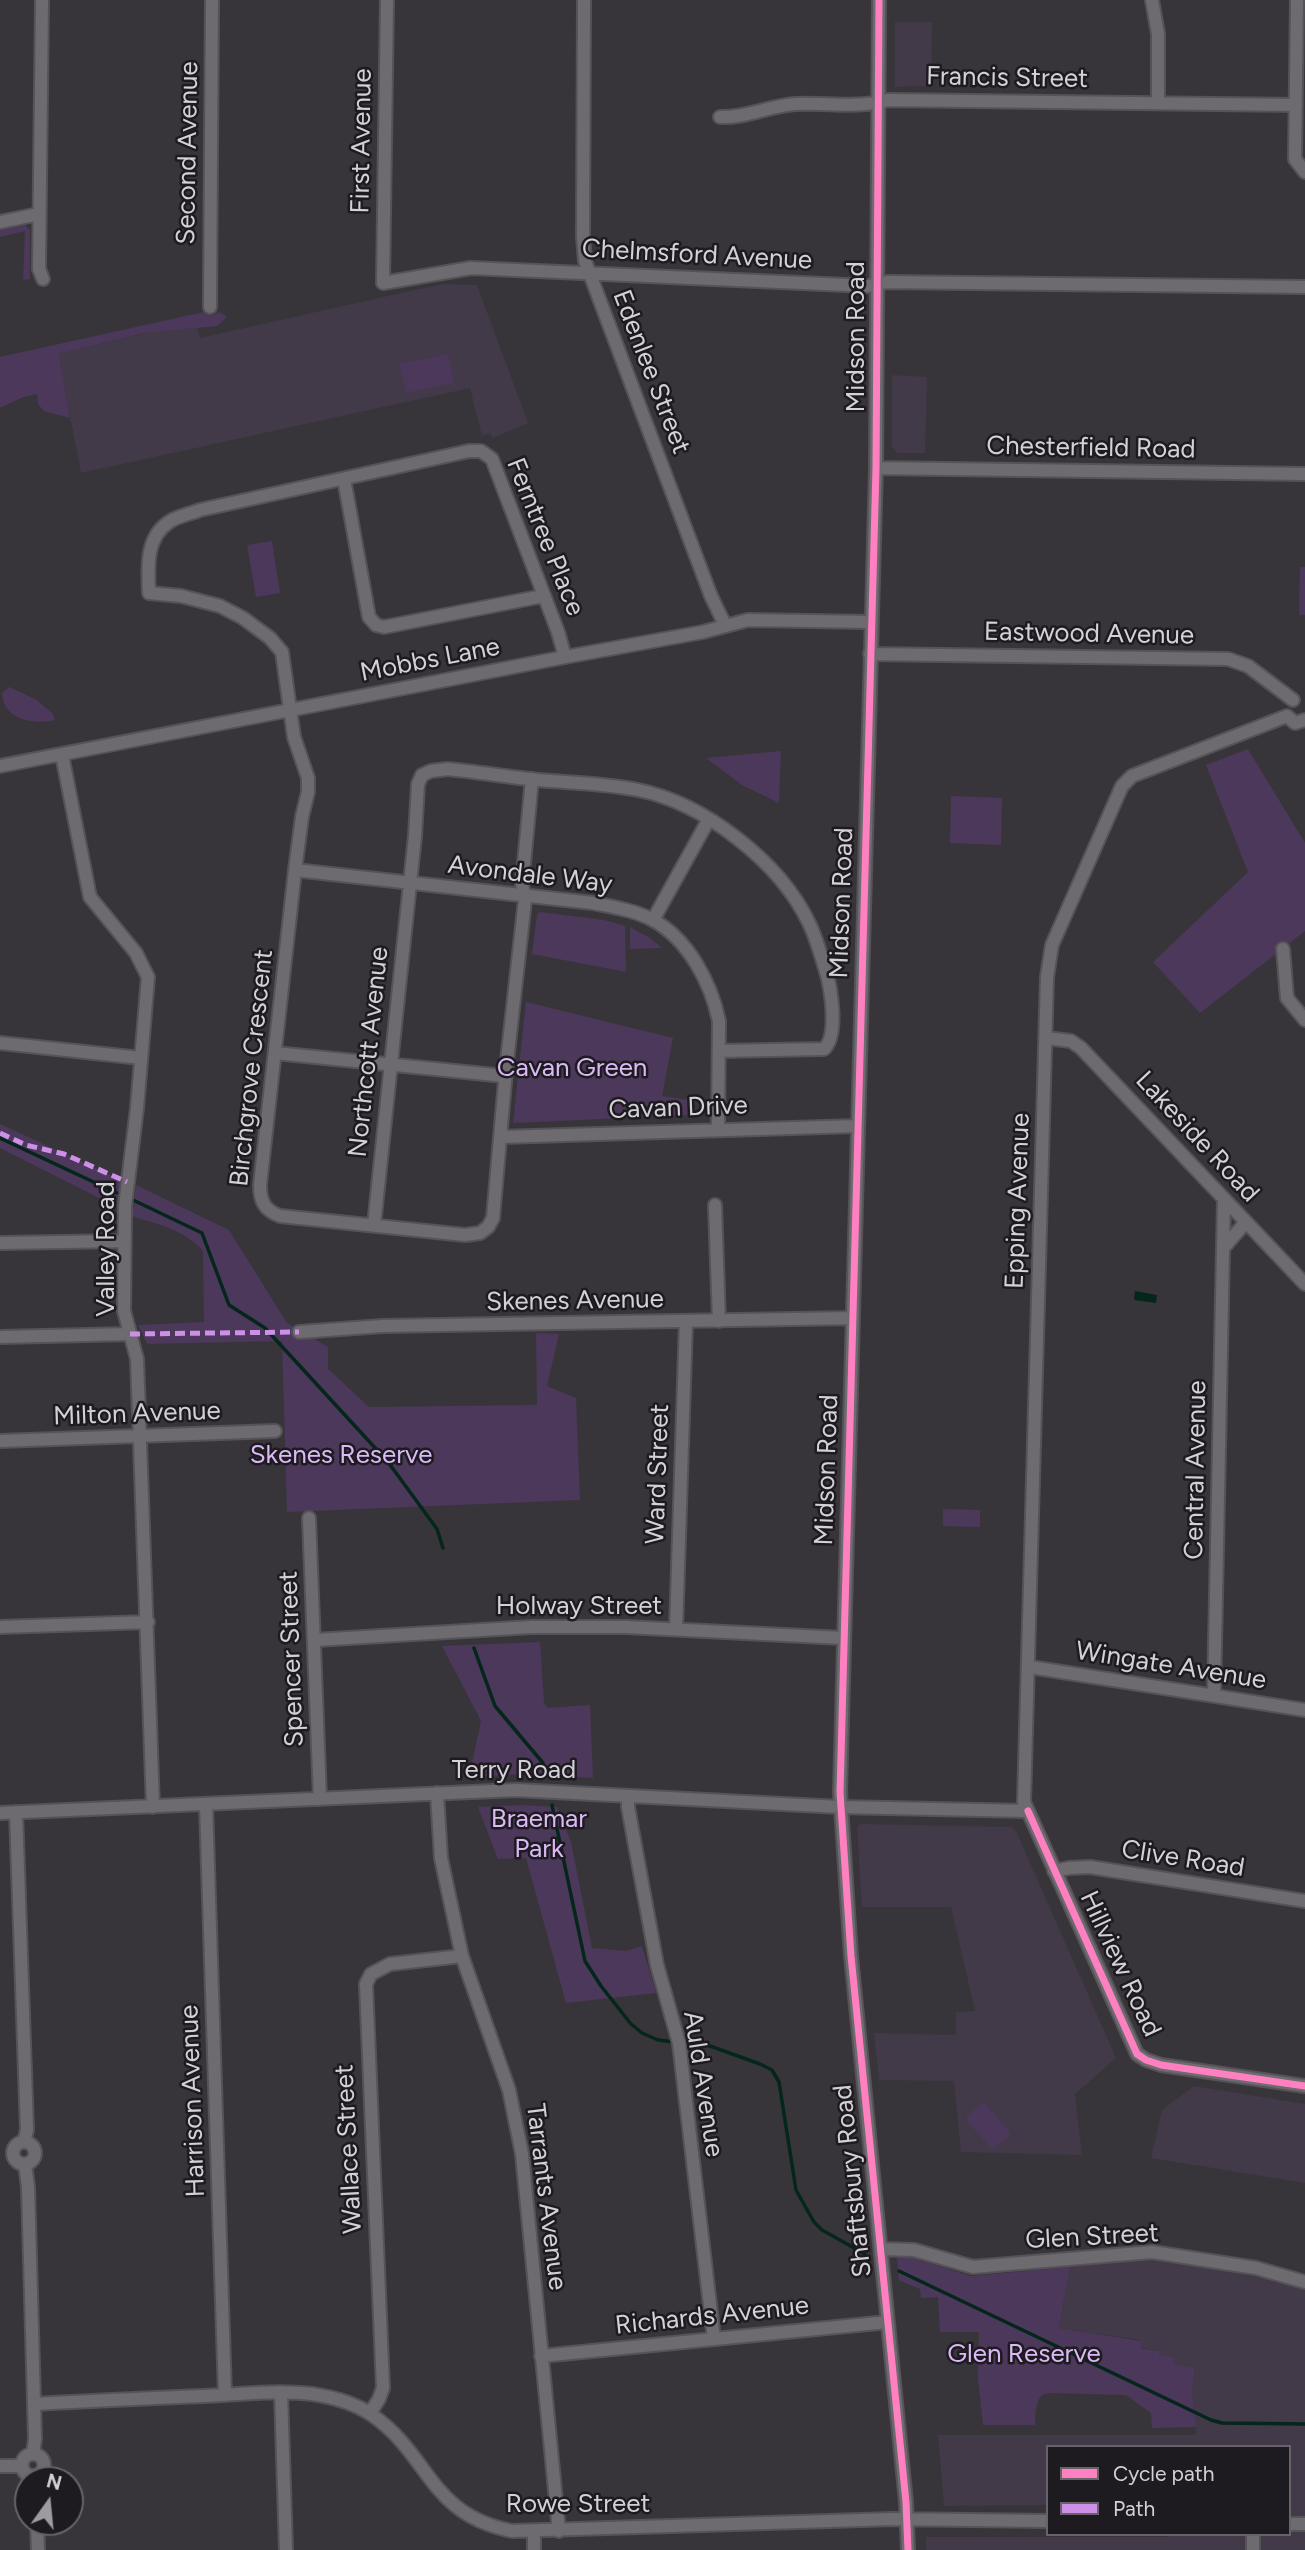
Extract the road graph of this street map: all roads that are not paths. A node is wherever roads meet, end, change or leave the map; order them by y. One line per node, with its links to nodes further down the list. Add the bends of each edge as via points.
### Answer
1 (42, 0): 13 (street)
2 (212, 0): 20 (street, Second Avenue)
3 (387, 0): 17 (street, First Avenue)
4 (584, 0): 15 (street, Edenlee Street, via 583,237)
5 (879, 0): 8 (street, Midson Road)
6 (1152, 0): 9 (street, via 1158,34)
7 (1299, 4): 10 (street)
8 (879, 102): 9 (street, Francis Street); 11 (street, Francis Street, via 796,104); 18 (street, Midson Road)
9 (1158, 103): 10 (street, Francis Street)
10 (1296, 105): 12 (street, via 1295,159)
11 (720, 117)
12 (1305, 172)
13 (39, 214): 14 (street); 16 (street)
14 (0, 222)
15 (589, 272): 17 (street, Chelmsford Avenue, via 471,268); 18 (street, Chelmsford Avenue); 26 (street, Edenlee Street)
16 (43, 279)
17 (383, 283)
18 (878, 284): 19 (street, Chelmsford Avenue); 21 (street, Midson Road)
19 (1305, 287)
20 (211, 307)
21 (876, 468): 22 (street, Chesterfield Road); 25 (street, Midson Road)
22 (1305, 474)
23 (344, 480): 24 (street, Ferntree Place, via 481,451 492,459); 24 (street, via 369,617 376,625); 30 (street, Ferntree Place, via 200,510 168,522 153,541 147,561 149,593 220,606 270,638 282,652)
24 (543, 596): 28 (street, Ferntree Place)
25 (871, 622): 26 (street, Mobbs Lane, via 767,619); 27 (street, Midson Road)
26 (725, 625): 28 (street, Mobbs Lane)
27 (870, 654): 29 (street, Eastwood Avenue, via 1228,659 1248,666); 50 (street, Midson Road)
28 (565, 657): 30 (street, Mobbs Lane)
29 (1299, 701): 31 (street, via 1286,709)
30 (290, 711): 33 (street, Mobbs Lane); 37 (street, Birchgrove Crescent, via 308,778)
31 (1287, 716): 32 (street, via 1295,723); 43 (street, Epping Avenue, via 1132,776 1122,786 1052,946)
32 (1305, 720)
33 (62, 755): 34 (street, Mobbs Lane); 47 (street, Valley Road, via 90,897 136,953 148,977)
34 (0, 766)
35 (532, 779): 36 (street, via 640,790); 38 (street, Northcott Avenue, via 448,769 422,775); 39 (street, Birchgrove Crescent)
36 (709, 819): 40 (street); 45 (street, via 751,849 788,890 809,922 827,974 831,1003 831,1038 824,1049)
37 (295, 870): 38 (street, Avondale Way); 46 (street, Birchgrove Crescent)
38 (410, 883): 39 (street, Avondale Way); 48 (street, Northcott Avenue)
39 (524, 895): 40 (street, Avondale Way, via 593,903); 49 (street, Birchgrove Crescent)
40 (653, 920): 45 (street, Avondale Way, via 680,944 706,981 719,1021)
41 (1283, 948): 42 (street, via 1287,998)
42 (1305, 1020)
43 (1046, 1038): 53 (street, Lakeside Road, via 1072,1041 1081,1048); 76 (street, Epping Avenue)
44 (0, 1043): 47 (street)
45 (719, 1051): 51 (street, Avondale Way)
46 (275, 1053): 48 (street); 56 (street, Birchgrove Crescent, via 260,1200 280,1216)
47 (141, 1058): 57 (street, Valley Road, via 125,1192)
48 (391, 1064): 49 (street); 56 (street, Northcott Avenue)
49 (505, 1076): 52 (street, Birchgrove Crescent)
50 (857, 1126): 51 (street, Cavan Drive); 61 (street, Midson Road)
51 (718, 1130): 52 (street, Cavan Drive)
52 (501, 1137): 56 (street, Birchgrove Crescent, via 493,1218 480,1233)
53 (1224, 1199): 55 (street, Lakeside Road); 59 (street, Central Avenue)
54 (715, 1205): 63 (street)
55 (1246, 1223): 59 (street); 60 (street, Lakeside Road)
56 (374, 1225)
57 (124, 1241): 58 (street); 65 (street, Valley Road, via 124,1311)
58 (0, 1242)
59 (1224, 1246): 77 (street, Central Avenue)
60 (1305, 1284)
61 (852, 1318): 63 (street, Skenes Avenue); 74 (street, Midson Road)
62 (687, 1321): 63 (street, Skenes Avenue); 64 (street, Skenes Avenue, via 383,1326); 73 (street, Ward Street)
63 (719, 1321)
64 (299, 1332)
65 (130, 1334): 66 (street); 68 (street, Valley Road, via 137,1359)
66 (0, 1337)
67 (275, 1431): 68 (street, Milton Avenue)
68 (140, 1437): 69 (street, Milton Avenue); 71 (street, Valley Road)
69 (0, 1441)
70 (309, 1518): 75 (street, Spencer Street)
71 (148, 1622): 72 (street); 83 (street, Valley Road)
72 (0, 1627)
73 (676, 1629): 74 (street, Holway Street); 75 (street, Holway Street, via 530,1627)
74 (843, 1638): 84 (street, Midson Road)
75 (314, 1640): 81 (street, Spencer Street)
76 (1030, 1667): 77 (street, Wingate Avenue); 85 (street, Epping Avenue, via 1024,1802)
77 (1214, 1695): 78 (street, Wingate Avenue)
78 (1305, 1710)
79 (437, 1793): 80 (street, Terry Road, via 516,1790); 81 (street, Terry Road); 90 (street, Tarrants Avenue, via 442,1858)
80 (628, 1796): 84 (street, Terry Road); 97 (street, Auld Avenue, via 657,1965 679,2043)
81 (320, 1799): 82 (street, Terry Road)
82 (205, 1805): 83 (street, Terry Road); 100 (street, Harrison Avenue)
83 (153, 1807): 86 (street, Terry Road)
84 (840, 1807): 85 (street, Terry Road); 94 (street, Shaftsbury Road)
85 (1028, 1811): 88 (street, Hillview Road)
86 (16, 1812): 87 (street, Terry Road); 92 (street, via 27,2130)
87 (0, 1813)
88 (1054, 1871): 89 (street, Clive Road, via 1090,1867); 91 (street, Hillview Road, via 1137,2054 1161,2065)
89 (1305, 1901)
90 (462, 1956): 98 (street, Tarrants Avenue, via 509,2090 522,2154); 102 (street, Wallace Street, via 390,1964 371,1974 366,1984 383,2388)
91 (1305, 2086)
92 (12, 2148): 93 (street, via 14,2159); 93 (street, via 29,2143 35,2151 33,2160)
93 (25, 2164): 101 (street)
94 (881, 2249): 95 (street, Glen Street, via 914,2250 973,2267 1152,2252 1256,2268); 96 (street, Shaftsbury Road)
95 (1305, 2282)
96 (888, 2322): 97 (street, Richards Avenue); 106 (street, Shaftsbury Road)
97 (714, 2339): 98 (street, Richards Avenue)
98 (541, 2356): 108 (street, Tarrants Avenue)
99 (281, 2393): 100 (street, Rowe Street); 102 (street, Rowe Street, via 329,2397); 110 (street)
100 (225, 2395): 101 (street, Rowe Street)
101 (34, 2404): 103 (street)
102 (370, 2413): 109 (street, Rowe Street, via 397,2436 435,2487 461,2512 494,2528)
103 (33, 2454): 104 (street, via 24,2458); 105 (street)
104 (22, 2466)
105 (43, 2466)
106 (907, 2519): 107 (street, Rowe Street); 108 (street, Rowe Street); 112 (street, Shaftsbury Road)
107 (1046, 2521)
108 (559, 2531): 109 (street, Rowe Street)
109 (534, 2532): 111 (street)
110 (286, 2550)
111 (534, 2550)
112 (908, 2550)

